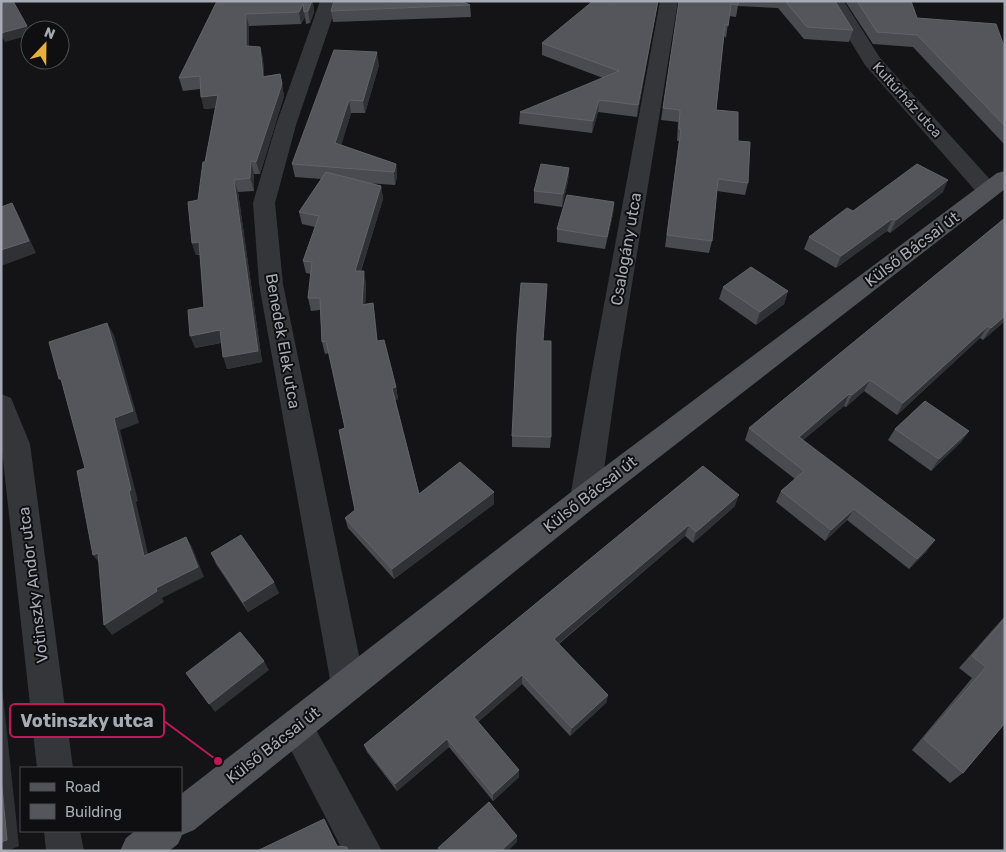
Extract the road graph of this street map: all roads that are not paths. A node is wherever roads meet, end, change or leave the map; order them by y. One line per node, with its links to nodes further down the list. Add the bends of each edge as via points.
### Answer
1 (328, 1): 7 (street, Benedek Elek utca, via 286,125 264,203 271,284)
2 (669, 1): 6 (street, Csalogány utca)
3 (835, 1): 4 (street, Kultúrház utca, via 872,62)
4 (997, 184): 6 (main road, Külső Bácsai út)
5 (1, 404): 9 (street, Votinszky Andor utca, via 16,444)
6 (585, 498): 7 (main road, Külső Bácsai út)
7 (348, 685): 8 (main road, Külső Bácsai út)
8 (296, 727): 10 (main road, Külső Bácsai út); 15 (street)
9 (55, 767)
10 (182, 817)
11 (62, 832): 13 (street)
12 (163, 832): 14 (main road)
13 (64, 851)
14 (139, 851)
15 (363, 851)

